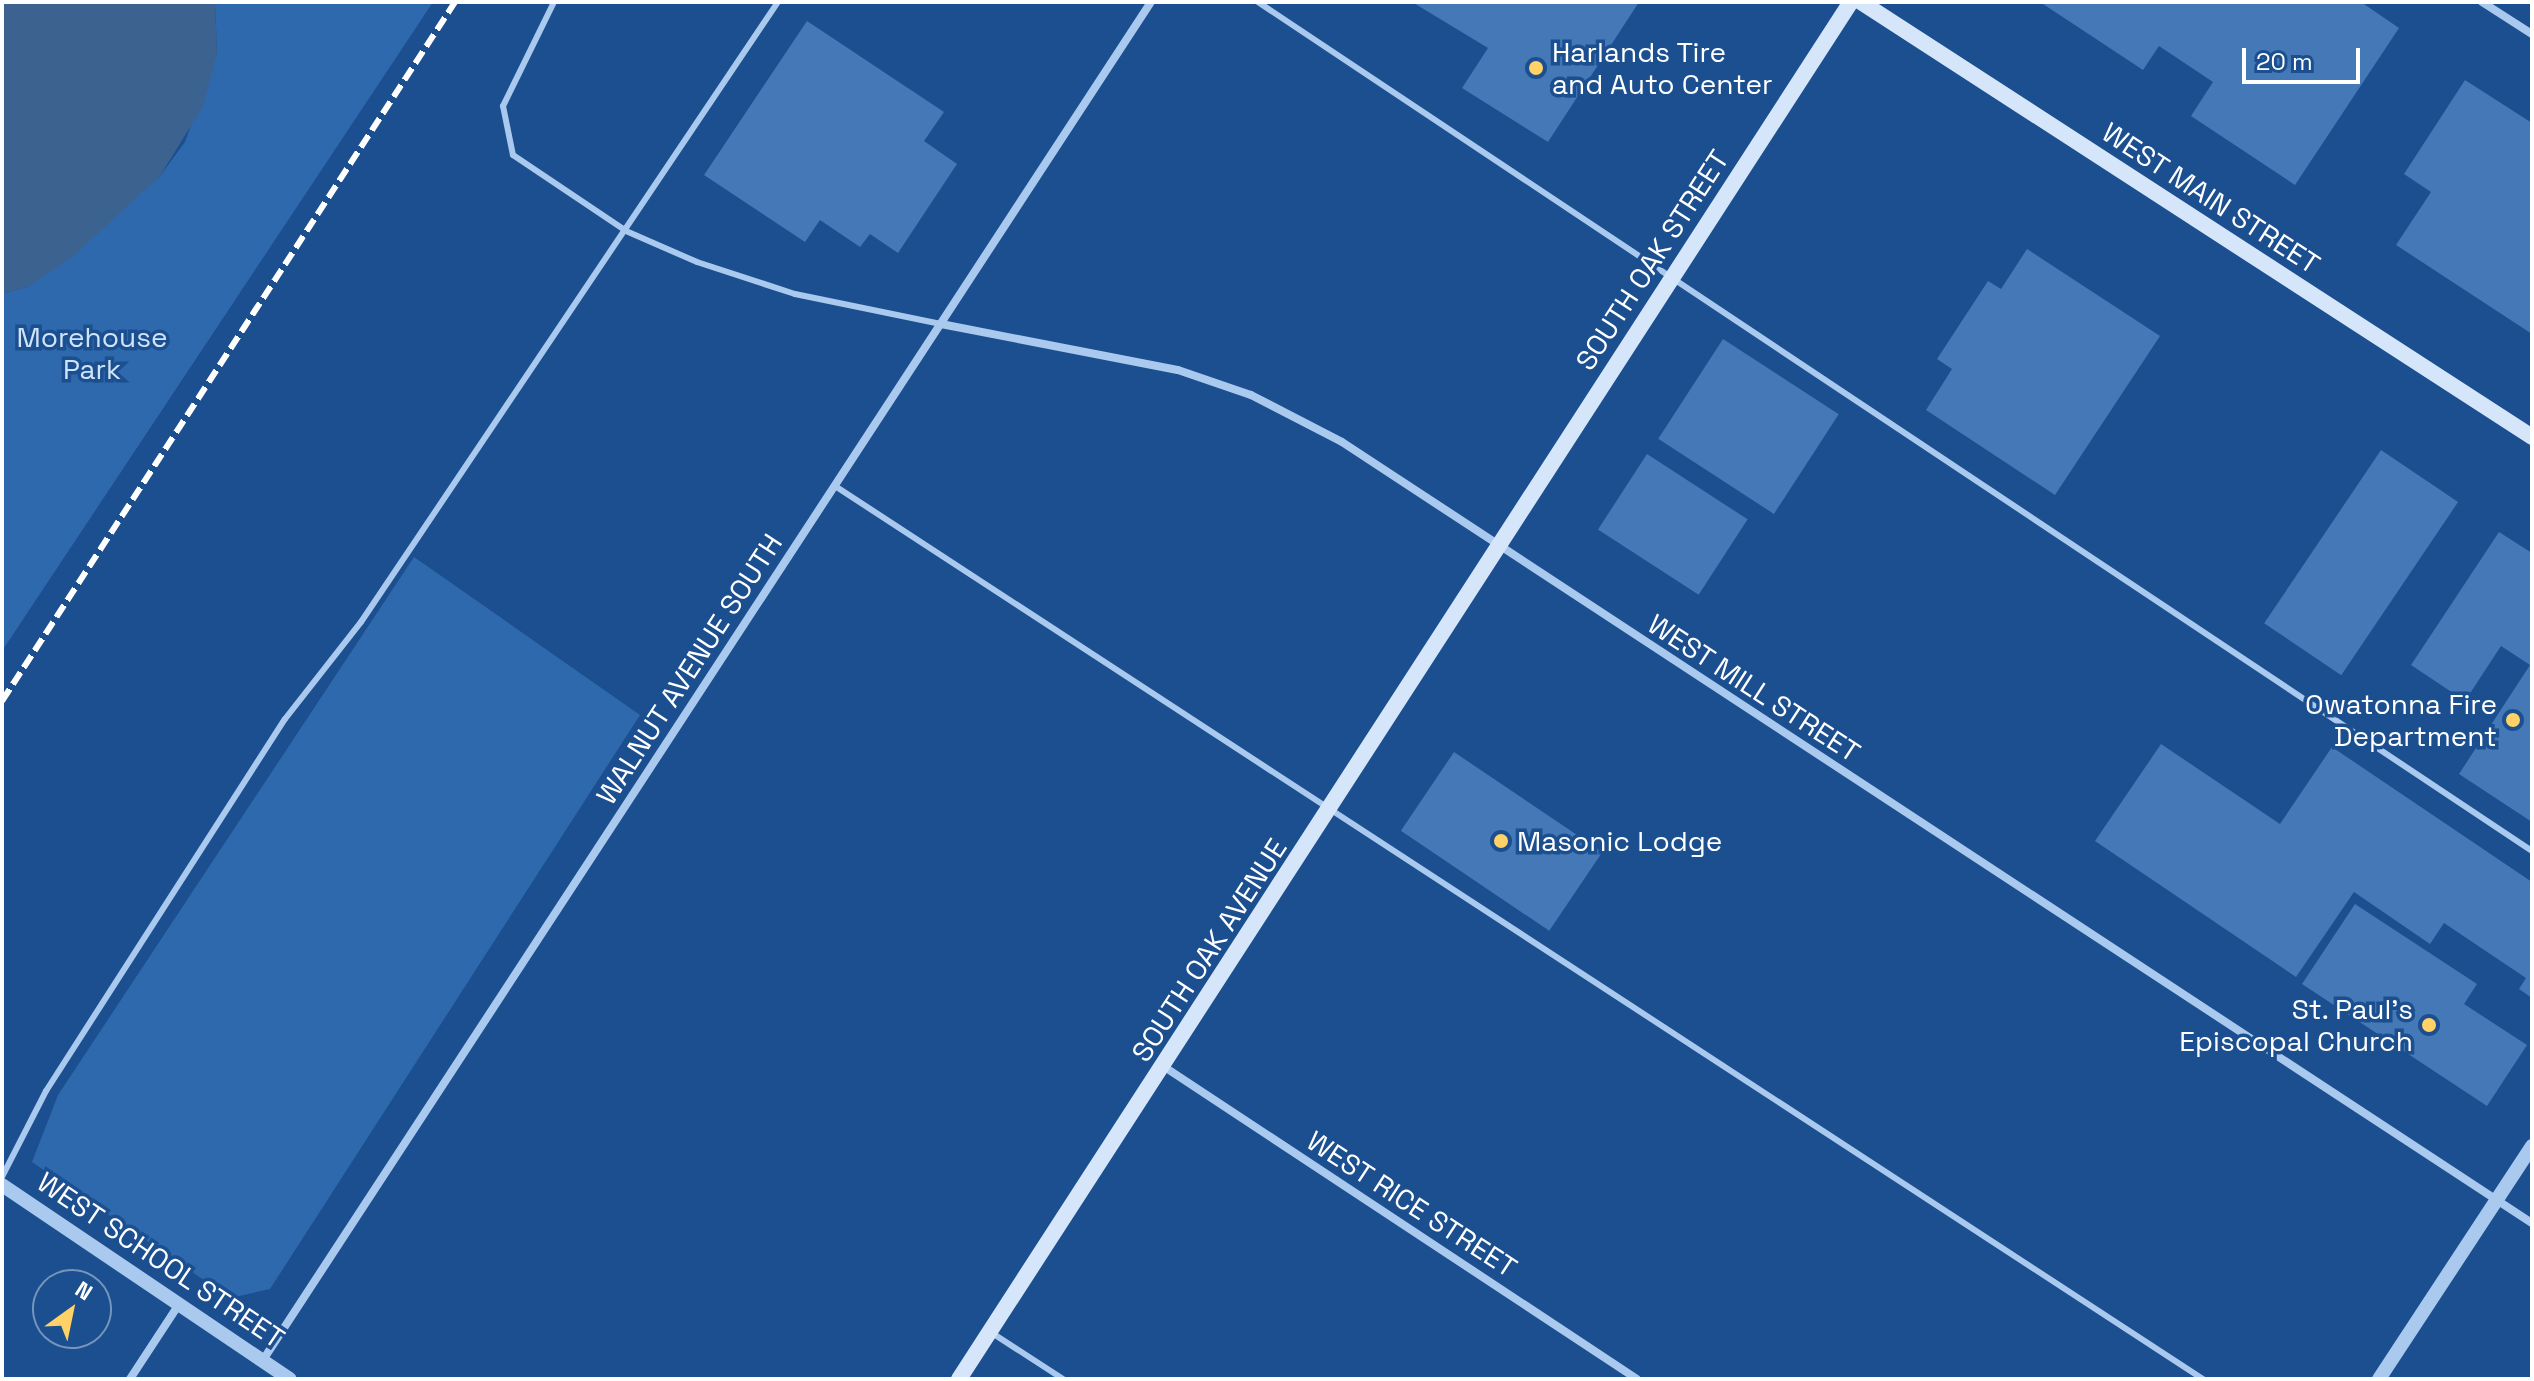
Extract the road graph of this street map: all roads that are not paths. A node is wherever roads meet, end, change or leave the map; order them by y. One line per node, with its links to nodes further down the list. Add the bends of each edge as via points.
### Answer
1 (554, 2): 9 (lane, via 513,77 502,127 513,155)
2 (778, 2): 9 (lane)
3 (1151, 2): 11 (street, WALNUT AVENUE SOUTH)
4 (1258, 2): 10 (lane)
5 (1851, 2): 10 (main road, SOUTH OAK STREET)
6 (1861, 2): 12 (main road, WEST MAIN STREET)
7 (2482, 2): 8 (street)
8 (2532, 34)
9 (623, 229): 11 (lane, via 795,294); 19 (lane, via 361,622 285,719 46,1091)
10 (1670, 277): 14 (main road, SOUTH OAK STREET); 16 (lane)
11 (941, 324): 13 (street, WALNUT AVENUE SOUTH); 14 (street, WEST MILL STREET, via 1165,367 1251,395 1342,442)
12 (2532, 437)
13 (835, 486): 15 (lane); 25 (street, WALNUT AVENUE SOUTH)
14 (1501, 549): 15 (main road, SOUTH OAK AVENUE); 21 (street, WEST MILL STREET)
15 (1333, 808): 17 (main road, SOUTH OAK AVENUE); 31 (lane)
16 (2532, 851)
17 (1163, 1066): 24 (main road, SOUTH OAK AVENUE); 30 (street, WEST RICE STREET)
18 (2532, 1146): 21 (street)
19 (2, 1177)
20 (2, 1185): 23 (street, WEST SCHOOL STREET)
21 (2497, 1200): 22 (street, WEST MILL STREET); 32 (street)
22 (2532, 1223)
23 (179, 1304): 25 (street, WEST SCHOOL STREET); 26 (street)
24 (990, 1331): 28 (main road, SOUTH OAK AVENUE); 29 (lane)
25 (263, 1360): 27 (street, WEST SCHOOL STREET)
26 (130, 1379)
27 (290, 1379)
28 (959, 1379)
29 (1063, 1379)
30 (1637, 1379)
31 (2203, 1379)
32 (2379, 1379)

